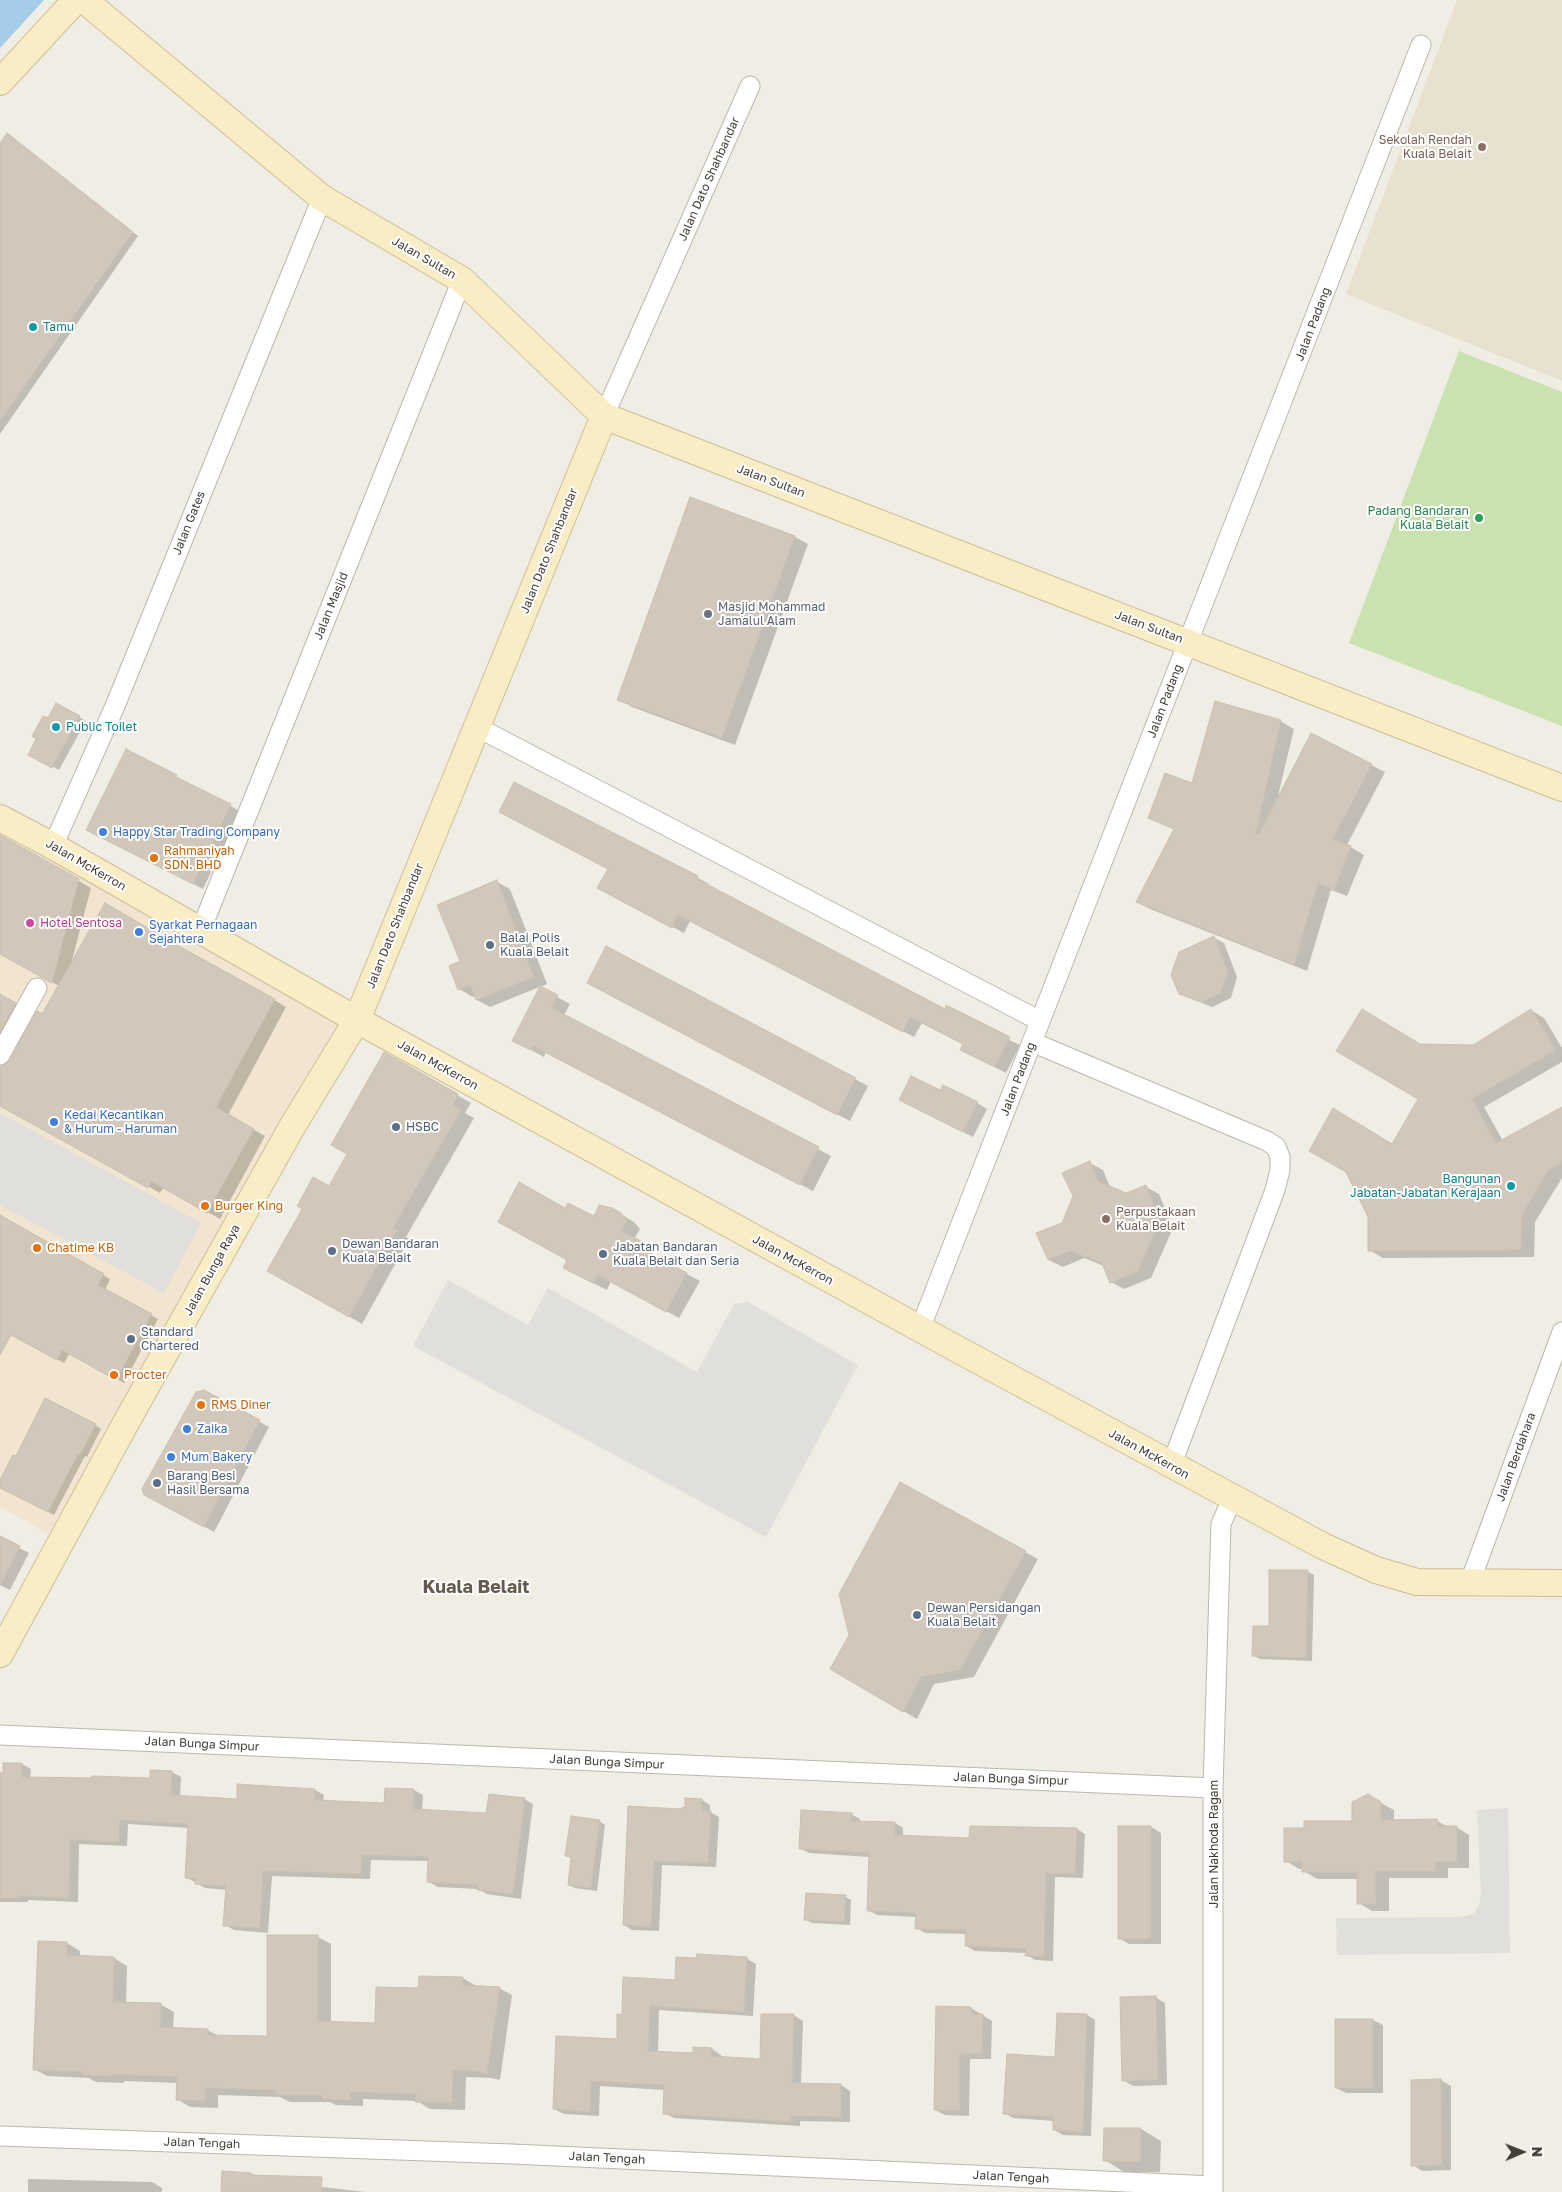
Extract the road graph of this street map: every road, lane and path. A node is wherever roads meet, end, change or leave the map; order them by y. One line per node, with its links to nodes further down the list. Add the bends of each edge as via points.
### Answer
1 (76, 0): 4 (street)
2 (84, 0): 6 (street, Jalan Sultan)
3 (1421, 45): 9 (street, Jalan Padang)
4 (0, 82)
5 (750, 86): 8 (street, Jalan Dato Shahbandar)
6 (322, 198): 7 (street, Jalan Sultan); 13 (street, Jalan Gates, via 115,706)
7 (462, 280): 8 (street, Jalan Sultan); 14 (street, Jalan Masjid)
8 (604, 416): 9 (street, Jalan Sultan); 10 (street, Jalan Dato Shahbandar)
9 (1188, 642): 11 (street, Jalan Sultan); 17 (street, Jalan Padang)
10 (477, 726): 16 (street, Jalan Dato Shahbandar); 17 (street)
11 (1562, 788)
12 (0, 818): 13 (street, Jalan McKerron)
13 (53, 846): 14 (street, Jalan McKerron)
14 (200, 932): 16 (street, Jalan McKerron)
15 (37, 988): 19 (street)
16 (356, 1020): 20 (street, Jalan McKerron); 26 (street, Jalan Bunga Raya, via 128,1419)
17 (1040, 1021): 18 (street, Jalan Padang)
18 (1032, 1042): 20 (street, Jalan Padang); 22 (street, via 1267,1141 1276,1147 1280,1157 1275,1190)
19 (0, 1055)
20 (920, 1329): 22 (street, Jalan McKerron)
21 (1562, 1332): 24 (street, Jalan Berdahara)
22 (1171, 1466): 23 (street, Jalan McKerron)
23 (1232, 1499): 24 (street, Jalan McKerron, via 1376,1570 1417,1582); 28 (street, Jalan Nakhoda Ragam, via 1222,1524)
24 (1470, 1582): 25 (street, Jalan McKerron)
25 (1562, 1582)
26 (0, 1654)
27 (0, 1735): 28 (street, Jalan Bunga Simpur)
28 (1213, 1788): 30 (street, Jalan Nakhoda Ragam)
29 (0, 2136): 30 (street, Jalan Tengah, via 522,2154)
30 (1213, 2189)

